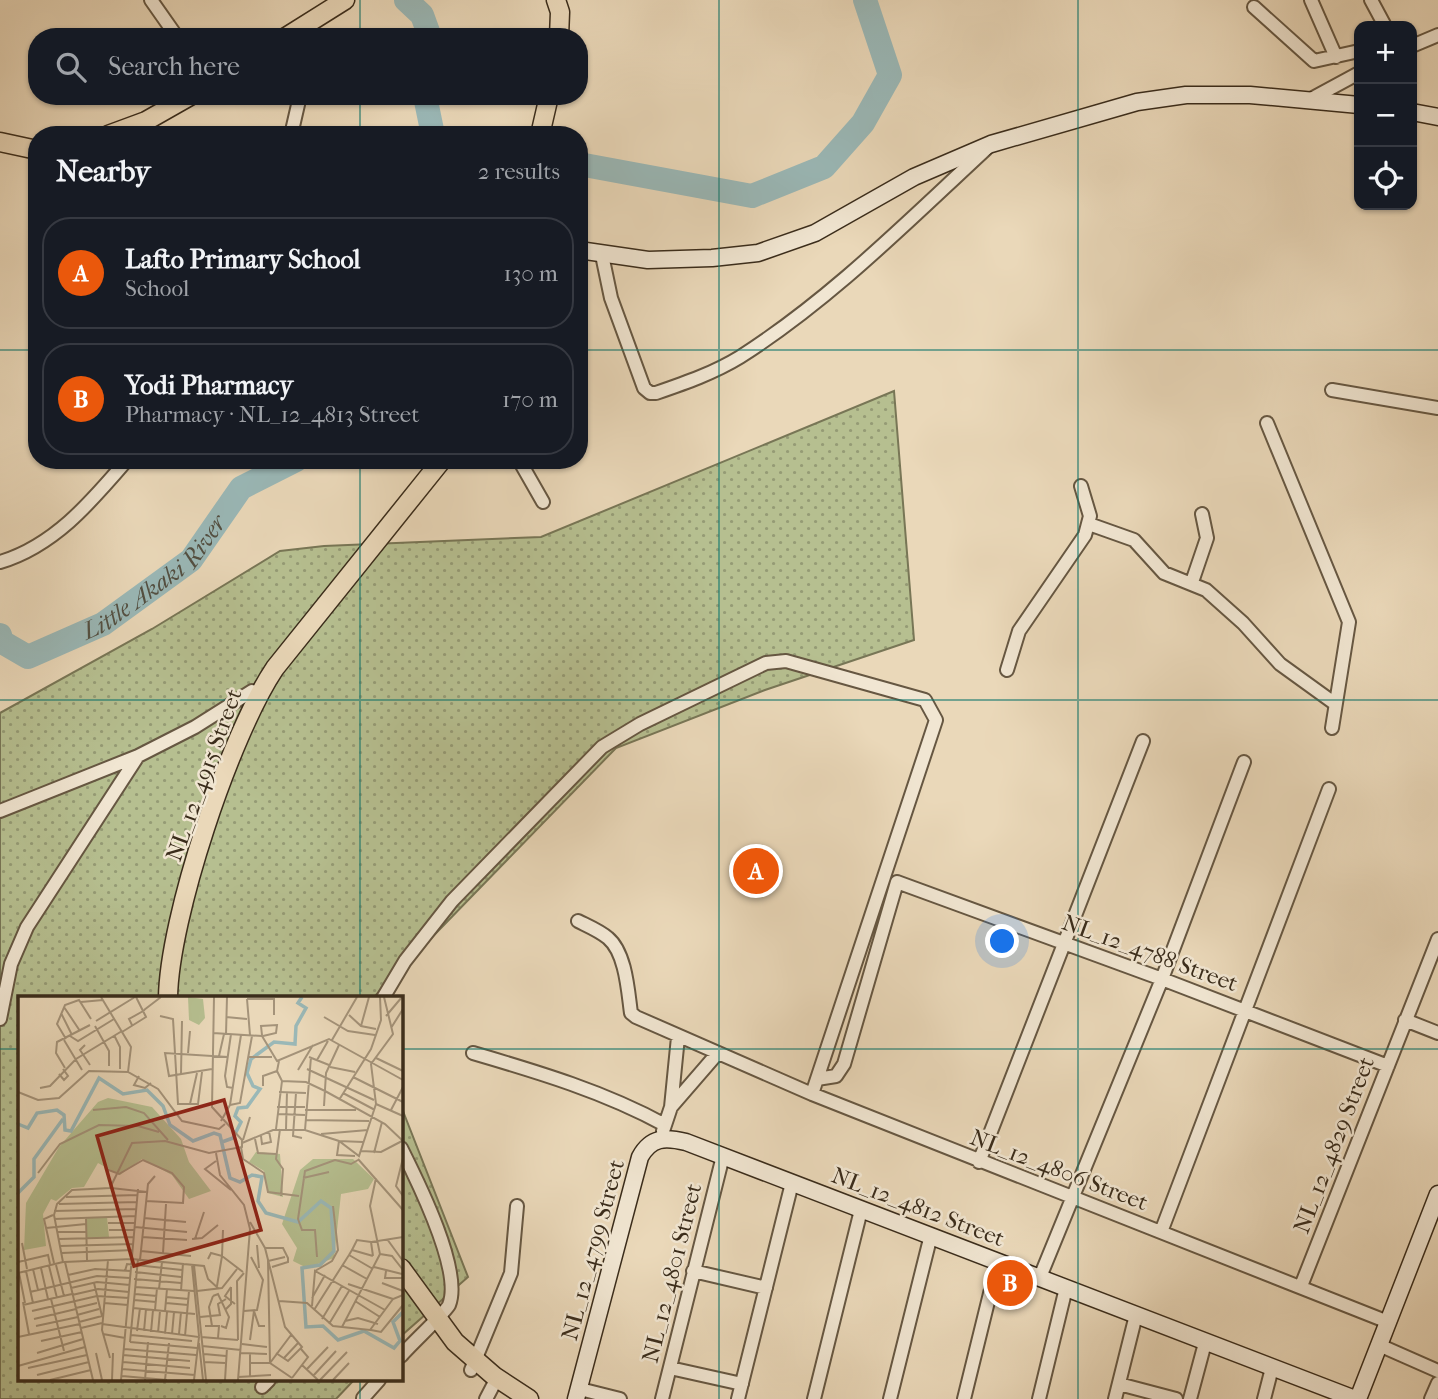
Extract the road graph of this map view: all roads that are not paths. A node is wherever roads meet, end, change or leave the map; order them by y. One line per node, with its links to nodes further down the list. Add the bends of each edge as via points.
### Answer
1 (150, 0): 9 (street)
2 (556, 0): 12 (main road)
3 (566, 0): 13 (main road)
4 (1311, 0): 17 (street)
5 (1371, 0): 8 (street)
6 (354, 1): 10 (main road); 11 (main road)
7 (1254, 7): 17 (street, via 1307,57 1322,61)
8 (1382, 21)
9 (170, 28)
10 (303, 28)
11 (315, 28)
12 (559, 28)
13 (568, 28)
14 (1438, 36): 15 (street)
15 (1417, 44)
16 (1354, 52): 17 (street)
17 (1336, 57)
18 (1354, 75): 19 (street)
19 (1311, 99): 20 (street); 36 (street, via 1211,95 1149,100)
20 (1354, 104)
21 (174, 105): 28 (main road)
22 (188, 105): 29 (main road)
23 (299, 105): 30 (street)
24 (548, 105): 31 (main road)
25 (554, 105): 32 (main road)
26 (1417, 113): 27 (street)
27 (1438, 117)
28 (132, 126)
29 (150, 126)
30 (295, 126)
31 (546, 126)
32 (547, 126)
33 (0, 132): 34 (main road)
34 (28, 138)
35 (0, 142): 37 (main road)
36 (991, 144): 39 (street, via 915,177 815,233 758,253 648,260); 39 (street, via 867,262 765,339 708,374 656,393 644,388 611,298)
37 (28, 148)
38 (588, 252): 39 (street)
39 (602, 255)
40 (1332, 390): 41 (street)
41 (1438, 408)
42 (1267, 423): 55 (street, via 1349,622)
43 (118, 469): 51 (street, via 56,533 20,556)
44 (425, 469): 54 (main road, NL_12_4915 Street, via 269,663)
45 (435, 469): 67 (main road, NL_12_4915 Street, via 275,668 260,693 228,769 191,880 170,964)
46 (524, 469): 48 (street)
47 (1081, 486): 50 (street)
48 (543, 502)
49 (1202, 514): 52 (street, via 1207,538)
50 (1089, 524): 52 (street, via 1134,540 1164,573); 53 (street, via 1019,631)
51 (0, 562)
52 (1192, 582): 55 (street, via 1223,604 1280,664)
53 (1007, 670)
54 (252, 691): 58 (street); 66 (main road, NL_12_4915 Street, via 214,782 183,881)
55 (1334, 702): 56 (street)
56 (1332, 728)
57 (1143, 741): 64 (street)
58 (138, 756): 61 (street); 70 (street, via 27,927 11,964)
59 (1244, 762): 65 (street)
60 (1329, 789): 69 (street)
61 (0, 811)
62 (578, 921): 73 (street, NL_12_4806 Street, via 614,945 629,986 631,1013)
63 (1438, 939): 71 (street, NL_12_4829 Street)
64 (1065, 943): 65 (street, NL_12_4788 Street); 77 (street, NL_12_4788 Street, via 897,882 844,1064 836,1076); 83 (street)
65 (1162, 979): 69 (street, NL_12_4788 Street); 86 (street)
66 (160, 996)
67 (167, 996)
68 (384, 996): 77 (street, via 452,901 602,747 766,663 786,661 925,700 936,720)
69 (1246, 1011): 76 (street, NL_12_4788 Street); 89 (street)
70 (0, 1019)
71 (1405, 1020): 72 (street); 76 (street, NL_12_4829 Street)
72 (1438, 1033)
73 (678, 1037): 75 (street, NL_12_4806 Street); 79 (street)
74 (472, 1053): 80 (street, via 568,1082 641,1112)
75 (716, 1055): 78 (street, NL_12_4806 Street); 79 (street, NL_12_4799 Street)
76 (1388, 1066): 96 (street, NL_12_4829 Street)
77 (817, 1079): 78 (street)
78 (812, 1094): 83 (street, NL_12_4806 Street)
79 (671, 1107): 80 (street, NL_12_4799 Street)
80 (663, 1132): 82 (street, NL_12_4812 Street); 114 (street, NL_12_4799 Street, via 647,1144 640,1157)
81 (402, 1150): 100 (street, via 429,1204 452,1287 449,1305)
82 (723, 1156): 84 (street, NL_12_4812 Street); 93 (street, NL_12_4801 Street)
83 (979, 1162): 86 (street, NL_12_4806 Street)
84 (792, 1183): 88 (street, NL_12_4812 Street); 98 (street)
85 (1438, 1194): 101 (street)
86 (1070, 1197): 89 (street, NL_12_4806 Street); 94 (street)
87 (517, 1206): 105 (street, via 513,1264)
88 (861, 1210): 90 (street, NL_12_4812 Street); 121 (street)
89 (1161, 1232): 96 (street, NL_12_4806 Street)
90 (931, 1235): 91 (street, NL_12_4812 Street); 122 (street)
91 (998, 1261): 94 (street, NL_12_4812 Street); 123 (street)
92 (402, 1270): 100 (main road)
93 (693, 1271): 98 (street); 106 (street, NL_12_4801 Street)
94 (1040, 1277): 97 (street, NL_12_4812 Street)
95 (402, 1284): 100 (main road)
96 (1301, 1286): 101 (street, NL_12_4806 Street)
97 (1066, 1288): 99 (street, NL_12_4812 Street); 124 (street)
98 (766, 1289): 111 (street)
99 (1136, 1315): 102 (street, NL_12_4812 Street); 112 (street)
100 (432, 1322): 104 (street); 105 (main road)
101 (1388, 1322): 103 (street)
102 (1205, 1343): 107 (street, NL_12_4812 Street); 127 (street)
103 (1379, 1345): 108 (street); 129 (street)
104 (402, 1355)
105 (473, 1366): 113 (main road)
106 (670, 1367): 111 (street); 119 (street, NL_12_4801 Street)
107 (1272, 1368): 128 (street); 129 (street, NL_12_4812 Street)
108 (1438, 1371)
109 (377, 1382): 115 (street)
110 (1438, 1383): 130 (street)
111 (742, 1384): 120 (street)
112 (1119, 1384): 125 (street); 126 (street)
113 (492, 1388): 116 (main road); 117 (main road)
114 (578, 1394): 118 (street)
115 (363, 1398)
116 (509, 1399)
117 (529, 1399)
118 (620, 1399)
119 (662, 1399)
120 (738, 1399)
121 (814, 1399)
122 (890, 1399)
123 (964, 1399)
124 (1039, 1399)
125 (1115, 1399)
126 (1175, 1399)
127 (1191, 1399)
128 (1264, 1399)
129 (1357, 1399)
130 (1431, 1399)

